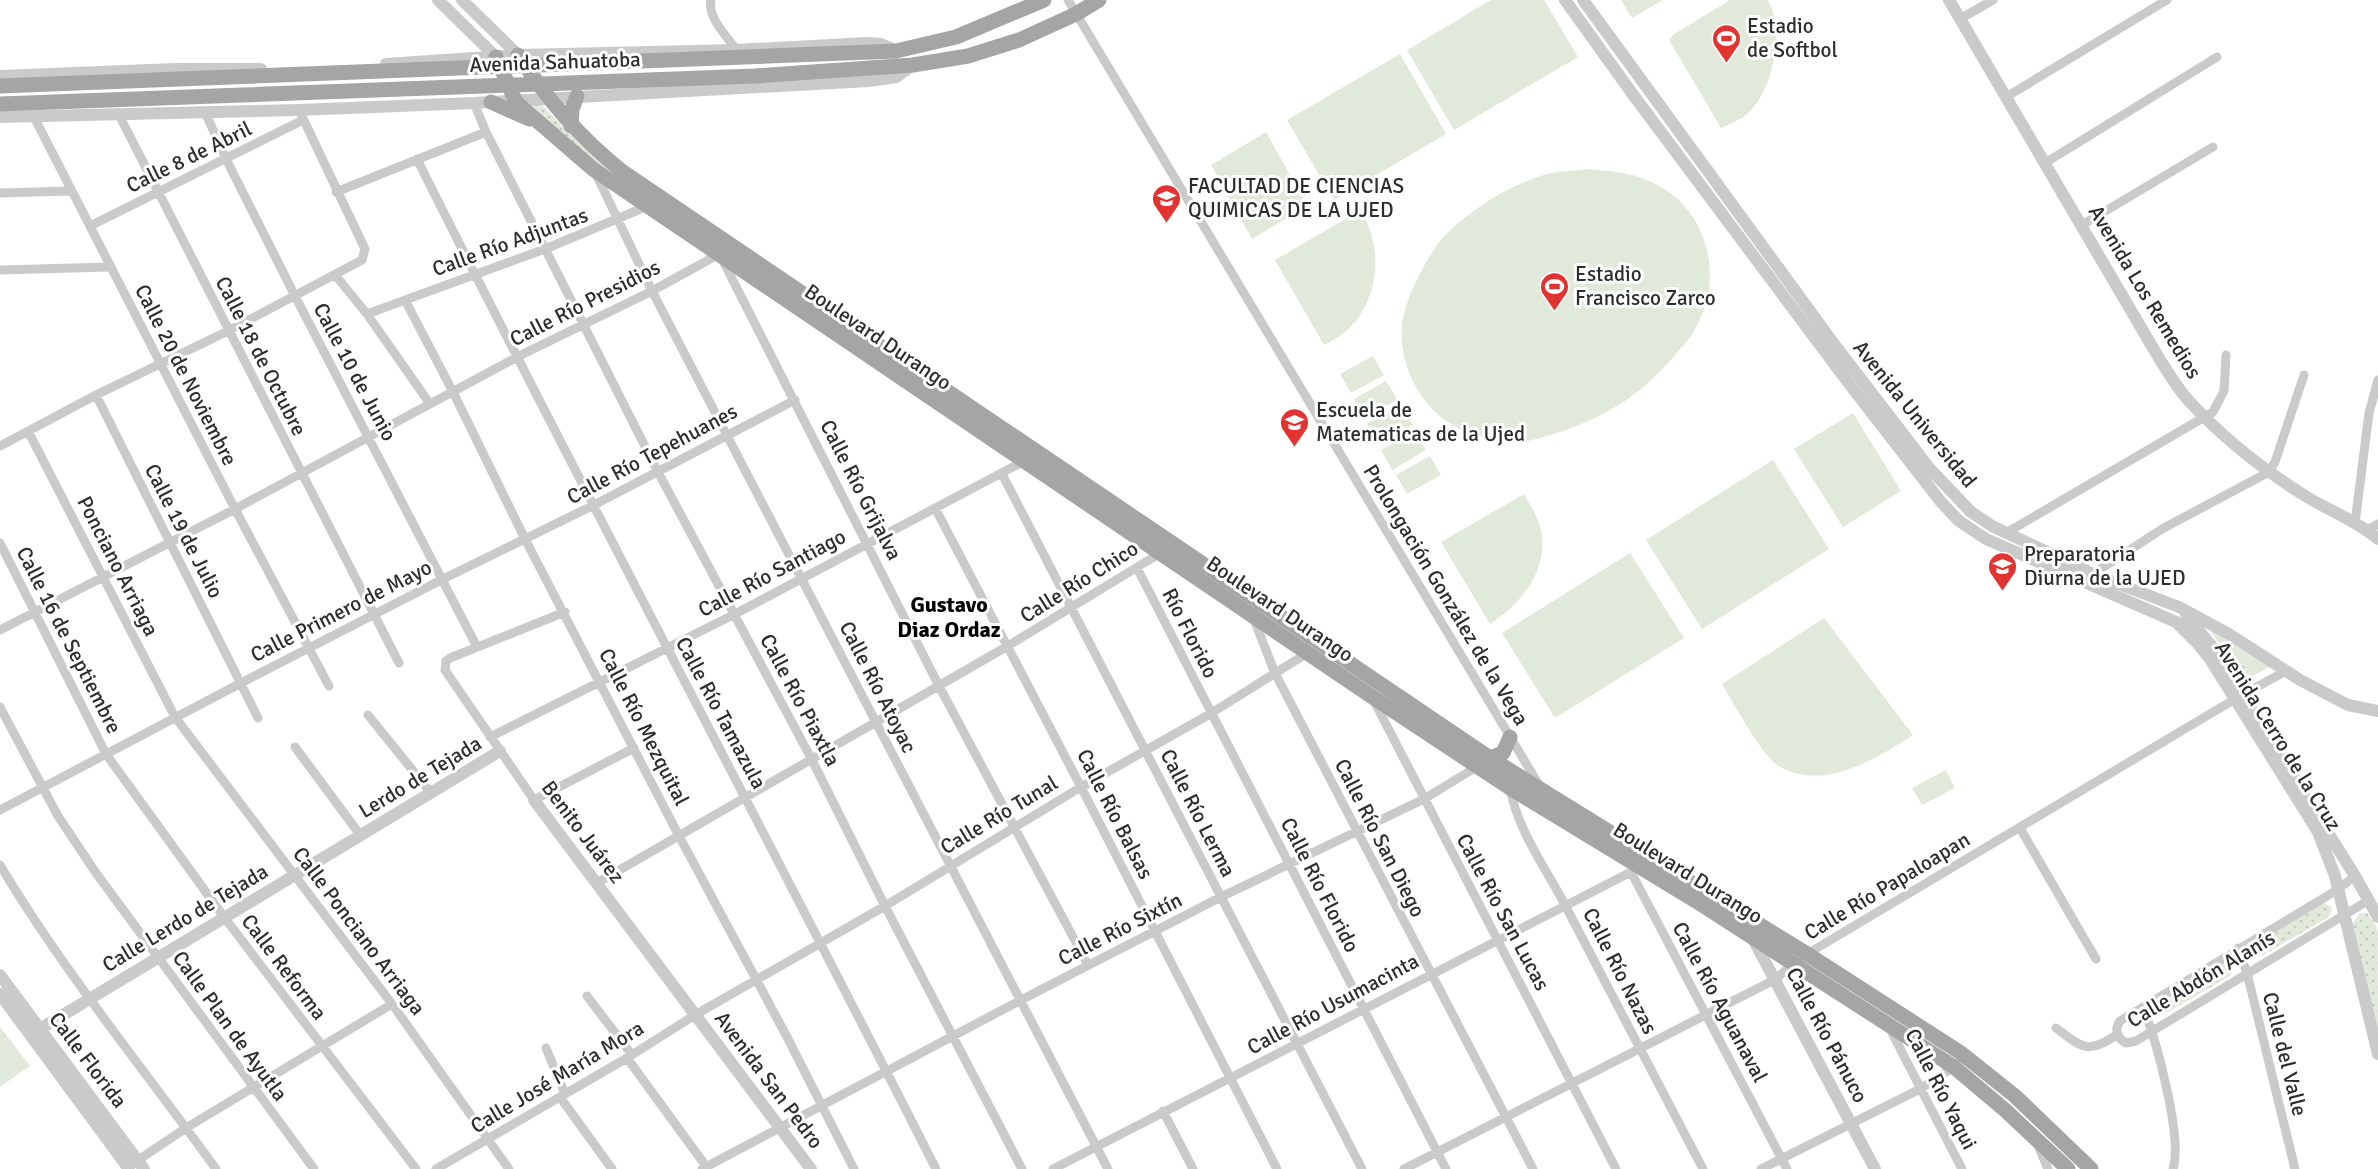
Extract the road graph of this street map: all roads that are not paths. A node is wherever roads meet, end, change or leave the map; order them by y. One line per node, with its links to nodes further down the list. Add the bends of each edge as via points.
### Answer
1 (438, 0): 17 (street)
2 (462, 0): 16 (street)
3 (711, 0): 15 (street, via 713,15)
4 (1044, 0): 15 (main road, Avenida Sahuatoba, via 956,37 896,51)
5 (1068, 0): 12 (street, Prolongación González de la Vega)
6 (1099, 0): 12 (main road, Avenida Sahuatoba)
7 (1565, 0): 45 (street, Avenida Universidad)
8 (1583, 0): 41 (street, Avenida Universidad)
9 (1948, 0): 13 (street, Avenida Los Remedios)
10 (1993, 0): 13 (street)
11 (2167, 0): 25 (street)
12 (1076, 14): 22 (main road, Avenida Sahuatoba, via 1019,40 968,56); 141 (street, Prolongación González de la Vega)
13 (1960, 19): 25 (street, Avenida Los Remedios)
14 (595, 53): 15 (street); 16 (street); 24 (street, via 581,75)
15 (743, 53): 22 (street, via 751,65); 23 (main road, Avenida Sahuatoba)
16 (518, 55): 17 (street); 26 (main road, Boulevard Durango)
17 (496, 57): 19 (street); 27 (main road, Boulevard Durango)
18 (2217, 57): 44 (street)
19 (461, 59): 20 (street); 29 (street, via 476,79)
20 (221, 69): 21 (street); 31 (street, via 231,83)
21 (0, 76)
22 (753, 82): 24 (street); 30 (main road, Avenida Sahuatoba)
23 (0, 86)
24 (582, 96): 26 (street); 38 (main road, via 572,109)
25 (2006, 97): 44 (street, Avenida Los Remedios)
26 (548, 98): 27 (street); 38 (main road, Boulevard Durango)
27 (515, 100): 28 (street); 37 (main road, Boulevard Durango)
28 (490, 102): 29 (street); 37 (main road)
29 (474, 103): 34 (street); 39 (street, Calle Río Piaxtla)
30 (0, 104)
31 (225, 111): 32 (street); 34 (street)
32 (205, 112): 33 (street); 42 (street, Calle 10 de Junio)
33 (118, 113): 35 (street); 48 (street, Calle 18 de Octubre)
34 (301, 115): 42 (street, Calle 8 de Abril); 49 (street)
35 (33, 116): 36 (street); 47 (street, Calle 20 de Noviembre)
36 (0, 117)
37 (536, 121): 46 (main road, Boulevard Durango)
38 (571, 126): 51 (main road, Boulevard Durango, via 598,153)
39 (486, 132): 43 (street); 57 (street, Calle Río Piaxtla)
40 (2213, 147): 54 (street)
41 (1698, 156): 45 (street); 96 (street, Avenida Universidad, via 1930,469 1971,512)
42 (225, 159): 48 (street, Calle 8 de Abril); 64 (street, Calle 10 de Junio)
43 (417, 159): 49 (street); 61 (street, Calle Río Tamazula)
44 (2045, 162): 54 (street, Avenida Los Remedios)
45 (1686, 164): 116 (street, Avenida Universidad, via 1850,385 1959,521 1986,539)
46 (594, 169): 52 (main road, Boulevard Durango); 53 (street, Calle Río Atoyac)
47 (71, 191): 50 (street); 55 (street, Calle 20 de Noviembre)
48 (158, 191): 55 (street, Calle 8 de Abril); 68 (street, Calle 18 de Octubre)
49 (336, 192): 62 (street, via 365,249 362,260)
50 (0, 193)
51 (663, 199): 52 (street, Calle Río Adjuntas); 56 (main road, Boulevard Durango)
52 (648, 206): 53 (street, Calle Río Adjuntas); 58 (main road, Boulevard Durango)
53 (618, 220): 57 (street, Calle Río Adjuntas); 63 (street, Calle Río Atoyac)
54 (2082, 225): 80 (street, Avenida Los Remedios, via 2174,382)
55 (90, 226): 59 (street, Calle 20 de Noviembre)
56 (733, 245): 58 (street, Calle Río Presidios); 85 (main road, Boulevard Durango)
57 (545, 249): 61 (street, Calle Río Adjuntas); 67 (street, Calle Río Piaxtla)
58 (720, 254): 63 (street, Calle Río Presidios); 76 (street, Calle Río Grijalva); 86 (main road, Boulevard Durango)
59 (110, 267): 60 (street); 71 (street, Calle 20 de Noviembre)
60 (0, 270)
61 (475, 274): 65 (street, Calle Río Adjuntas); 70 (street, Calle Río Tamazula)
62 (336, 276): 64 (street); 66 (street)
63 (652, 291): 67 (street, Calle Río Presidios); 82 (street, Calle Río Atoyac)
64 (295, 296): 68 (street); 83 (street, Calle 10 de Junio)
65 (405, 300): 66 (street, Calle Río Adjuntas); 74 (street, Calle Río Mezquital)
66 (367, 314): 77 (street)
67 (584, 325): 70 (street, Calle Río Presidios); 87 (street, Calle Río Piaxtla)
68 (228, 331): 71 (street); 89 (street, Calle 18 de Octubre)
69 (2226, 355): 80 (street, via 2224,391 2217,406)
70 (517, 357): 74 (street, Calle Río Presidios); 91 (street, Calle Río Tamazula)
71 (160, 364): 75 (street); 93 (street, Calle 20 de Noviembre)
72 (2304, 375): 88 (street)
73 (2378, 380): 79 (street)
74 (453, 392): 77 (street, Calle Río Presidios); 97 (street, Calle Río Mezquital)
75 (96, 395): 81 (street); 100 (street, Calle 19 de Julio)
76 (795, 400): 82 (street, Calle Río Tepehuanes); 101 (street, Calle Río Grijalva)
77 (430, 404): 83 (street, Calle Río Presidios)
78 (2378, 407): 79 (street)
79 (2369, 413): 94 (street)
80 (2205, 417): 88 (street, Avenida Los Remedios); 96 (street)
81 (28, 431): 84 (street); 106 (street, Ponciano Arriaga)
82 (727, 435): 87 (street, Calle Río Tepehuanes); 107 (street, Calle Río Atoyac)
83 (369, 437): 89 (street, Calle Río Presidios); 108 (street, Calle 10 de Junio)
84 (0, 446)
85 (1037, 454): 86 (street, Calle Río Santiago); 102 (main road, Boulevard Durango)
86 (1024, 462): 90 (street, Calle Río Santiago); 103 (main road, Boulevard Durango)
87 (658, 472): 91 (street, Calle Río Tepehuanes); 113 (street, Calle Río Piaxtla)
88 (2269, 472): 94 (street, Avenida Los Remedios); 105 (street, via 2162,529)
89 (301, 473): 93 (street, Calle Río Presidios); 114 (street, Calle 18 de Octubre)
90 (1002, 474): 92 (street, Calle Río Santiago); 110 (street, Calle Río Lerma)
91 (592, 506): 97 (street, Calle Río Tepehuanes); 120 (street, Calle Río Tamazula)
92 (935, 508): 101 (street, Calle Río Santiago); 119 (street, Calle Río Balsas)
93 (235, 509): 100 (street, Calle Río Presidios); 121 (street, Calle 20 de Noviembre)
94 (2355, 523): 95 (street, Avenida Los Remedios)
95 (2373, 527): 98 (street, Avenida Los Remedios)
96 (2006, 533): 105 (street, Avenida Universidad)
97 (525, 539): 108 (street, Calle Primero de Mayo); 112 (street, Calle Río Mezquital)
98 (2378, 539)
99 (0, 543): 111 (street, Calle 16 de Septiembre)
100 (168, 543): 106 (street, Calle Río Presidios); 128 (street, Calle 19 de Julio)
101 (867, 543): 107 (street, Calle Río Santiago); 130 (street, Calle Río Grijalva)
102 (1173, 544): 103 (street, Calle Río Chico); 122 (main road, Boulevard Durango)
103 (1160, 553): 104 (street, Calle Río Chico); 115 (main road, Boulevard Durango)
104 (1137, 568): 110 (street, Calle Río Chico); 135 (street, Río Florido)
105 (2093, 574): 109 (street, Avenida Universidad)
106 (103, 577): 111 (street, Calle Río Presidios); 137 (street, Ponciano Arriaga)
107 (802, 577): 113 (street, Calle Río Santiago); 139 (street, Calle Río Atoyac)
108 (443, 579): 114 (street, Calle Primero de Mayo); 118 (street, Calle 10 de Junio)
109 (2179, 607): 124 (street, Avenida Universidad); 132 (street, Avenida Cerro de la Cruz, via 2230,668)
110 (1071, 609): 119 (street, Calle Río Chico); 144 (street, Calle Río Lerma)
111 (35, 612): 117 (street, Calle Río Presidios); 146 (street, Calle 16 de Septiembre)
112 (565, 612): 118 (street); 127 (street, Calle Río Mezquital)
113 (735, 614): 120 (street, Calle Río Santiago); 147 (street, Calle Río Piaxtla)
114 (375, 615): 121 (street, Calle Primero de Mayo); 123 (street, Calle 18 de Octubre)
115 (1253, 616): 122 (main road, Boulevard Durango); 126 (street, Calle Río San Diego)
116 (2176, 622): 132 (street, Avenida Cerro de la Cruz)
117 (0, 630)
118 (477, 647): 140 (street, Benito Juárez, via 450,658 445,670)
119 (1006, 647): 130 (street, Calle Río Chico); 150 (street, Calle Río Balsas)
120 (667, 648): 127 (street, Calle Río Santiago); 154 (street, Calle Río Tamazula)
121 (309, 649): 128 (street, Calle Primero de Mayo); 129 (street, Calle 20 de Noviembre)
122 (1315, 649): 125 (main road, Boulevard Durango); 126 (street, Calle Río Tunal); 131 (main road, Boulevard Durango)
123 (399, 663)
124 (2286, 671): 132 (street, Calle Río Papaloapan); 134 (street, Avenida Universidad, via 2348,705)
125 (1360, 672): 131 (street, Calle Río San Lucas); 148 (main road, Boulevard Durango)
126 (1275, 674): 135 (street, Calle Río Tunal); 161 (street, Calle Río San Diego)
127 (601, 681): 140 (street, Calle Río Santiago); 143 (street, Calle Río Mezquital)
128 (241, 683): 137 (street, Calle Primero de Mayo); 138 (street, Calle 19 de Julio)
129 (329, 686)
130 (939, 686): 139 (street, Calle Río Chico); 159 (street, Calle Río Grijalva)
131 (1371, 696): 148 (main road, Boulevard Durango); 155 (street, Calle Río San Lucas)
132 (2239, 696): 160 (street, Calle Río Papaloapan); 169 (street, Avenida Cerro de la Cruz); 171 (street, Avenida Cerro de la Cruz, via 2318,832)
133 (0, 707): 149 (street, Calle Plan de Ayutla)
134 (2378, 711)
135 (1210, 714): 144 (street, Calle Río Tunal); 165 (street, Calle Río Florido)
136 (368, 715): 152 (street)
137 (175, 717): 146 (street, Calle Primero de Mayo); 168 (street, Calle Ponciano Arriaga)
138 (258, 718)
139 (876, 721): 147 (street, Calle Río Chico); 167 (street, Calle Río Atoyac)
140 (490, 737): 145 (street, Benito Juárez)
141 (1510, 737): 148 (main road, via 1503,753); 153 (street, Prolongación González de la Vega)
142 (295, 747): 162 (street)
143 (634, 748): 156 (street); 163 (street, Calle Río Mezquital)
144 (1145, 750): 150 (street, Calle Río Tunal); 172 (street, Calle Río Lerma)
145 (500, 751): 152 (street, Lerdo de Tejada); 156 (street, Benito Juárez)
146 (106, 754): 149 (street, Calle Primero de Mayo); 177 (street, Calle Reforma)
147 (811, 758): 154 (street, Calle Río Chico); 175 (street, Calle Río Piaxtla)
148 (1484, 762): 151 (main road, Boulevard Durango); 153 (main road, Boulevard Durango); 155 (street, Calle Río Sixtín)
149 (41, 785): 158 (street, Calle Primero de Mayo); 186 (street, Calle Plan de Ayutla, via 96,873)
150 (1081, 787): 159 (street, Calle Río Tunal); 180 (street, Calle Río Balsas)
151 (1510, 788): 157 (main road, Boulevard Durango); 174 (street, Calle Río Nazas, via 1519,822)
152 (431, 793): 162 (street, Lerdo de Tejada)
153 (1544, 793): 157 (street, Prolongación González de la Vega); 164 (main road, Boulevard Durango)
154 (745, 796): 163 (street, Calle Río Chico); 183 (street, Calle Río Tamazula)
155 (1424, 799): 161 (street, Calle Río Sixtín); 182 (street, Calle Río San Lucas)
156 (534, 800): 170 (street, Benito Juárez)
157 (1545, 809): 164 (main road, Boulevard Durango)
158 (0, 810)
159 (1016, 827): 167 (street, Calle Río Tunal); 189 (street, Calle Río Grijalva)
160 (2020, 828): 185 (street, Calle Río Papaloapan); 187 (street)
161 (1357, 831): 165 (street, Calle Río Sixtín); 191 (street, Calle Río San Diego)
162 (361, 836): 168 (street, Calle Lerdo de Tejada)
163 (679, 836): 170 (street, Calle Río Chico); 194 (street, Calle Río Mezquital)
164 (1636, 863): 174 (street, Calle Río Usumacinta); 179 (main road, Boulevard Durango); 181 (main road, Boulevard Durango); 203 (street, Calle Río Aguanaval)
165 (1289, 865): 172 (street, Calle Río Sixtín); 201 (street, Calle Río Florido)
166 (0, 866): 197 (street)
167 (950, 866): 175 (street, Calle Río Tunal); 198 (street, Calle Río Atoyac)
168 (295, 876): 177 (street, Calle Lerdo de Tejada); 199 (street, Calle Ponciano Arriaga)
169 (2355, 876): 171 (street, Calle Abdón Alanís); 173 (street, Avenida Cerro de la Cruz)
170 (597, 883): 202 (street, Benito Juárez)
171 (2337, 890): 176 (street, Avenida Cerro de la Cruz); 184 (street, Calle Abdón Alanís)
172 (1221, 897): 180 (street, Calle Río Sixtín); 210 (street, Calle Río Lerma)
173 (2369, 900): 176 (street, Calle Abdón Alanís); 178 (street, Avenida Cerro de la Cruz)
174 (1565, 904): 182 (street, Calle Río Usumacinta); 213 (street, Calle Río Nazas)
175 (885, 906): 183 (street, Calle Río Tunal); 209 (street, Calle Río Piaxtla)
176 (2344, 914): 190 (street, Calle Abdón Alanís); 215 (street, Avenida Cerro de la Cruz)
177 (224, 917): 186 (street, Calle Lerdo de Tejada); 211 (street, Calle Reforma)
178 (2378, 917)
179 (1748, 918): 181 (street, Calle Río Pánuco); 185 (main road, Boulevard Durango)
180 (1155, 931): 189 (street, Calle Río Sixtín); 219 (street, Calle Río Balsas)
181 (1753, 938): 188 (main road, Boulevard Durango); 193 (street, Calle Río Pánuco)
182 (1497, 940): 191 (street, Calle Río Usumacinta); 220 (street, Calle Río San Lucas)
183 (819, 944): 194 (street, Calle Río Tunal); 218 (street, Calle Río Tamazula)
184 (2238, 948): 190 (street, Calle del Valle); 200 (street, Calle Abdón Alanís)
185 (1807, 954): 188 (street, Calle Río Papaloapan); 214 (main road, Boulevard Durango)
186 (157, 957): 197 (street, Calle Lerdo de Tejada); 222 (street, Calle Plan de Ayutla)
187 (2096, 959)
188 (1793, 964): 193 (street, Calle Río Papaloapan); 204 (main road, Boulevard Durango)
189 (1088, 965): 198 (street, Calle Río Sixtín)
190 (2247, 973): 206 (street, Calle Abdón Alanís); 265 (street, Calle del Valle)
191 (1430, 974): 201 (street, Calle Río Usumacinta); 226 (street, Calle Río San Diego)
192 (0, 975): 207 (street, Calle Florida)
193 (1776, 979): 203 (street, Calle Río Papaloapan); 227 (street, Calle Río Pánuco)
194 (756, 980): 202 (street, Calle Río Tunal); 224 (street, Calle Río Mezquital)
195 (0, 994): 207 (street, Calle Florida)
196 (586, 996): 216 (street)
197 (89, 998): 207 (street, Calle Lerdo de Tejada); 229 (street)
198 (1021, 1000): 209 (street, Calle Río Sixtín); 232 (street, Calle Río Atoyac)
199 (392, 1004): 211 (street); 231 (street, Calle Ponciano Arriaga)
200 (2143, 1007): 206 (street); 208 (street, Calle Abdón Alanís, via 2119,1023)
201 (1363, 1008): 210 (street, Calle Río Usumacinta); 233 (street, Calle Río Florido)
202 (695, 1015): 216 (street, Calle José María Mora); 228 (street, Avenida San Pedro)
203 (1707, 1016): 213 (street, Calle Río Papaloapan); 234 (street, Calle Río Aguanaval)
204 (1888, 1025): 217 (main road, Boulevard Durango); 221 (street, Calle Río Yaqui)
205 (2056, 1028): 208 (street, via 2088,1048 2098,1047)
206 (2153, 1031): 208 (street, Calle Abdón Alanís, via 2129,1043); 264 (street, via 2174,1131)
207 (35, 1032): 235 (street, Calle Florida)
208 (2118, 1035)
209 (954, 1037): 218 (street, Calle Río Sixtín); 246 (street, Calle Río Piaxtla)
210 (1297, 1044): 219 (street, Calle Río Usumacinta); 251 (street, Calle Río Lerma)
211 (322, 1047): 222 (street); 239 (street, Calle Reforma)
212 (546, 1048): 223 (street)
213 (1639, 1049): 220 (street, Calle Río Papaloapan); 256 (street, Calle Río Nazas)
214 (1961, 1053): 217 (street); 263 (main road, Boulevard Durango, via 2015,1096)
215 (2378, 1054)
216 (630, 1056): 223 (street, Calle José María Mora); 236 (street)
217 (1954, 1067): 221 (street); 230 (main road, Boulevard Durango)
218 (887, 1072): 224 (street, Calle Río Sixtín); 245 (street, Calle Río Tamazula)
219 (1230, 1078): 225 (street, Calle Río Usumacinta); 250 (street, Calle Río Balsas)
220 (1572, 1083): 226 (street, Calle Río Papaloapan); 255 (street, Calle Río San Lucas)
221 (1920, 1089): 227 (street); 260 (street, Calle Río Yaqui)
222 (253, 1090): 229 (street); 238 (street, Calle Plan de Ayutla)
223 (563, 1095): 231 (street, Calle José María Mora); 242 (street)
224 (822, 1104): 228 (street, Calle Río Sixtín); 244 (street, Calle Río Mezquital)
225 (1163, 1111): 232 (street, Calle Río Usumacinta); 249 (street)
226 (1506, 1117): 233 (street, Calle Río Papaloapan); 254 (street, Calle Río San Diego)
227 (1851, 1123): 234 (street); 259 (street, Calle Río Pánuco)
228 (780, 1127): 236 (street, Calle Río Sixtín); 243 (street, Avenida San Pedro)
229 (186, 1128): 235 (street); 237 (street)
230 (2035, 1138): 261 (street); 262 (main road, Boulevard Durango)
231 (487, 1140): 240 (street, Calle José María Mora); 241 (street, Calle Ponciano Arriaga)
232 (1095, 1146): 247 (street, Calle Río Usumacinta); 248 (street, Calle Río Atoyac)
233 (1437, 1152): 252 (street, Calle Río Papaloapan); 253 (street, Calle Río Florido)
234 (1782, 1159): 257 (street); 258 (street, Calle Río Aguanaval)
235 (135, 1166)
236 (706, 1168)
237 (216, 1169)
238 (314, 1169)
239 (416, 1169)
240 (436, 1169)
241 (509, 1169)
242 (612, 1169)
243 (811, 1169)
244 (854, 1169)
245 (936, 1169)
246 (1022, 1169)
247 (1053, 1169)
248 (1108, 1169)
249 (1193, 1169)
250 (1277, 1169)
251 (1362, 1169)
252 (1404, 1169)
253 (1446, 1169)
254 (1533, 1169)
255 (1616, 1169)
256 (1703, 1169)
257 (1761, 1169)
258 (1787, 1169)
259 (1875, 1169)
260 (1962, 1169)
261 (2048, 1169)
262 (2068, 1169)
263 (2091, 1169)
264 (2173, 1169)
265 (2295, 1169)

